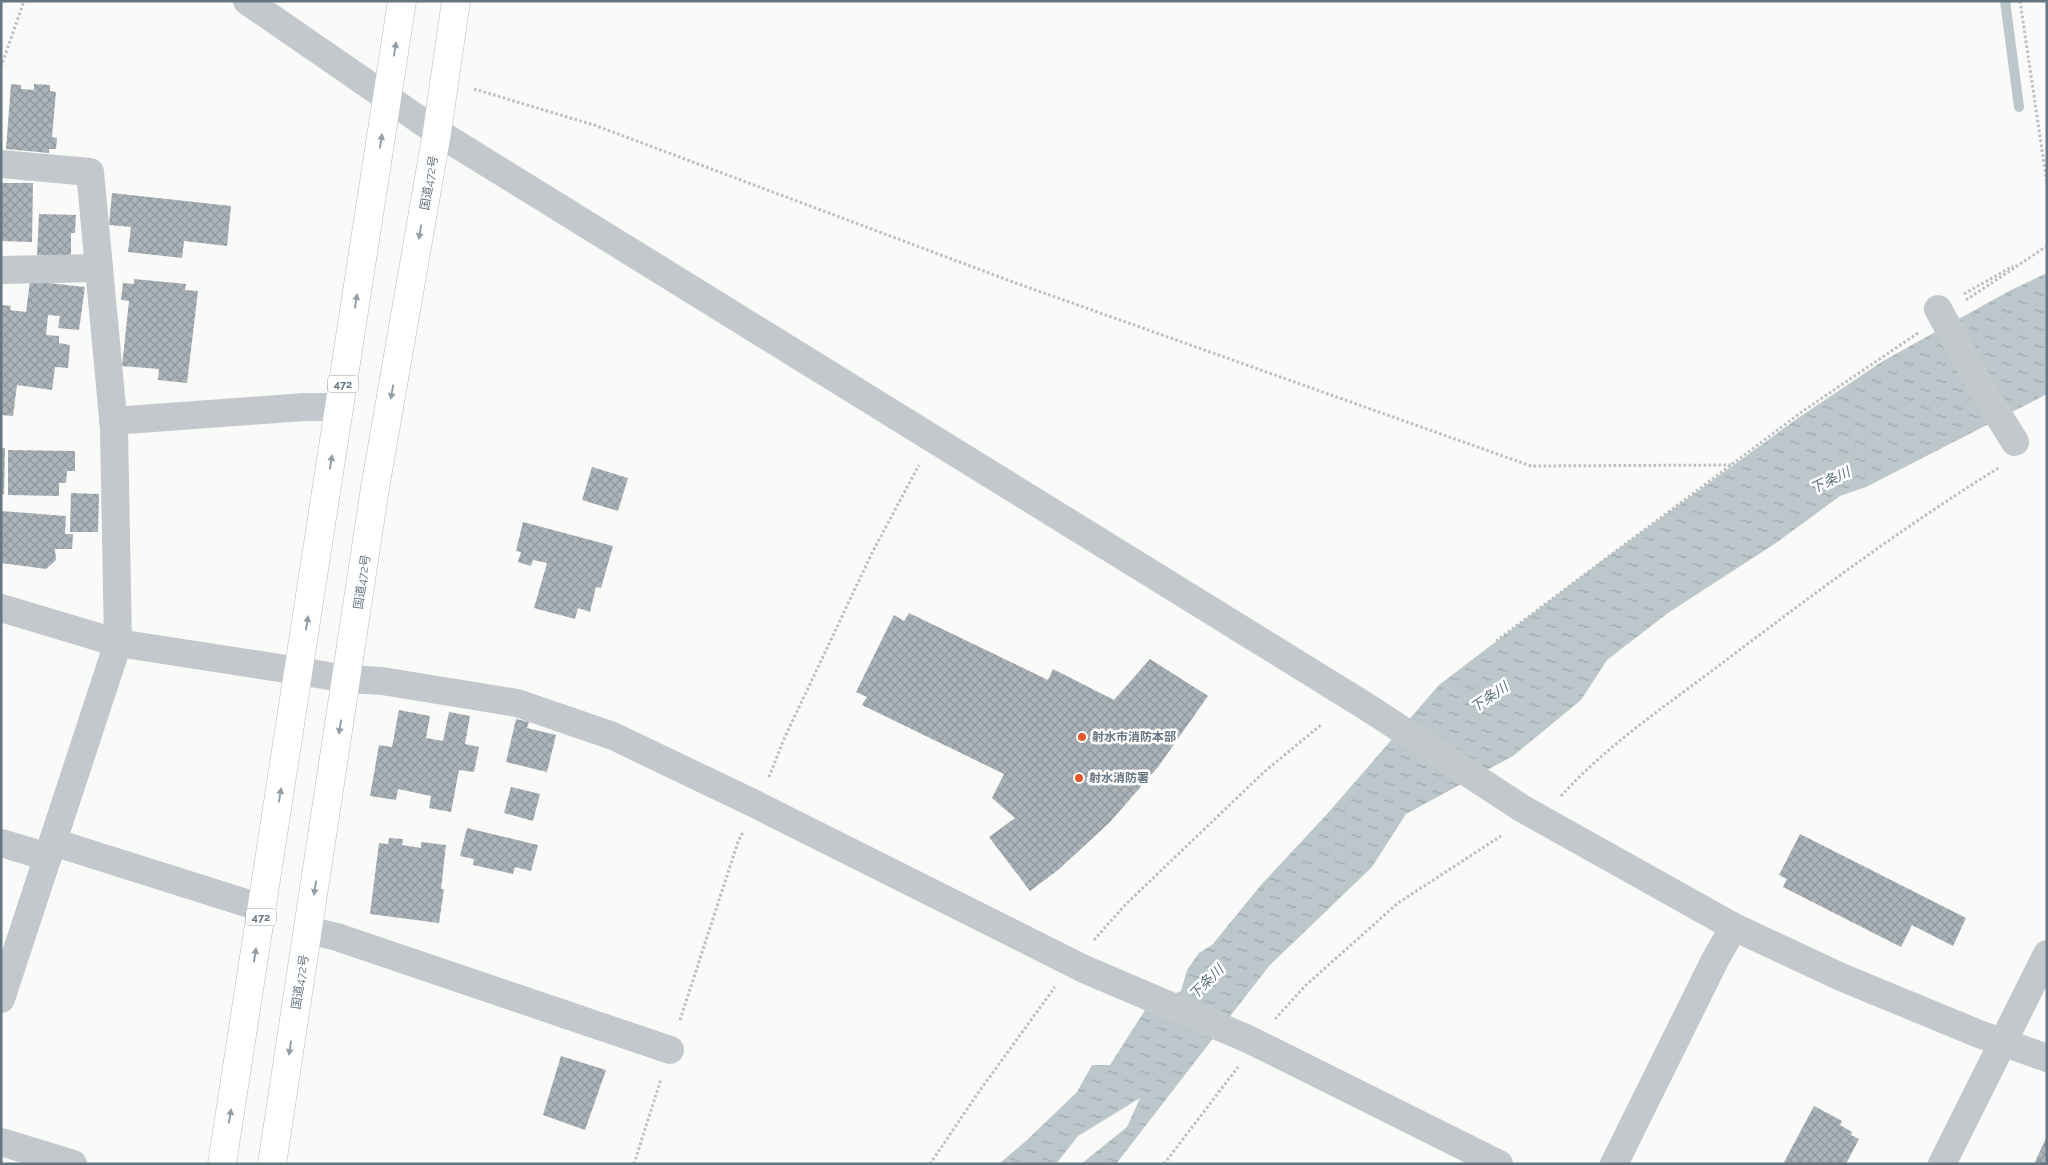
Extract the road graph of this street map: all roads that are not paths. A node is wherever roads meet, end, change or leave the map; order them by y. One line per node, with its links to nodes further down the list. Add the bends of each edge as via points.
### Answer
1 (247, 1): 4 (street)
2 (402, 1): 4 (highway, 472, one-way to 2)
3 (456, 1): 5 (highway, 国道472号)
4 (388, 97): 5 (street); 10 (highway, 472, one-way to 4)
5 (437, 132): 16 (highway, 国道472号, one-way to 16); 20 (street, via 1367,707 1532,814)
6 (1, 164): 7 (street, via 90,172)
7 (99, 268): 8 (street); 11 (street)
8 (1, 270)
9 (1941, 314): 12 (street, bridge)
10 (340, 407): 11 (street); 15 (highway, 472, one-way to 10)
11 (113, 420): 14 (street)
12 (2019, 448)
13 (1, 608): 14 (street)
14 (118, 642): 15 (street); 18 (street)
15 (300, 671): 16 (street); 19 (highway, 472, one-way to 15)
16 (347, 679): 21 (highway, 国道472号, one-way to 21); 31 (street, via 382,681 517,703 613,736 1079,966 1252,1041)
17 (1, 843): 18 (street)
18 (50, 850): 19 (street); 23 (street)
19 (262, 908): 29 (highway, 472, one-way to 19)
20 (1734, 927): 24 (street, via 1841,977); 32 (street)
21 (308, 930): 25 (street); 30 (highway, 国道472号, one-way to 30)
22 (2047, 954): 24 (street)
23 (1, 999)
24 (2002, 1042): 26 (street); 33 (street)
25 (670, 1050)
26 (2047, 1058)
27 (1, 1142): 28 (street)
28 (73, 1164)
29 (222, 1164)
30 (272, 1164)
31 (1499, 1164)
32 (1614, 1164)
33 (1942, 1164)

